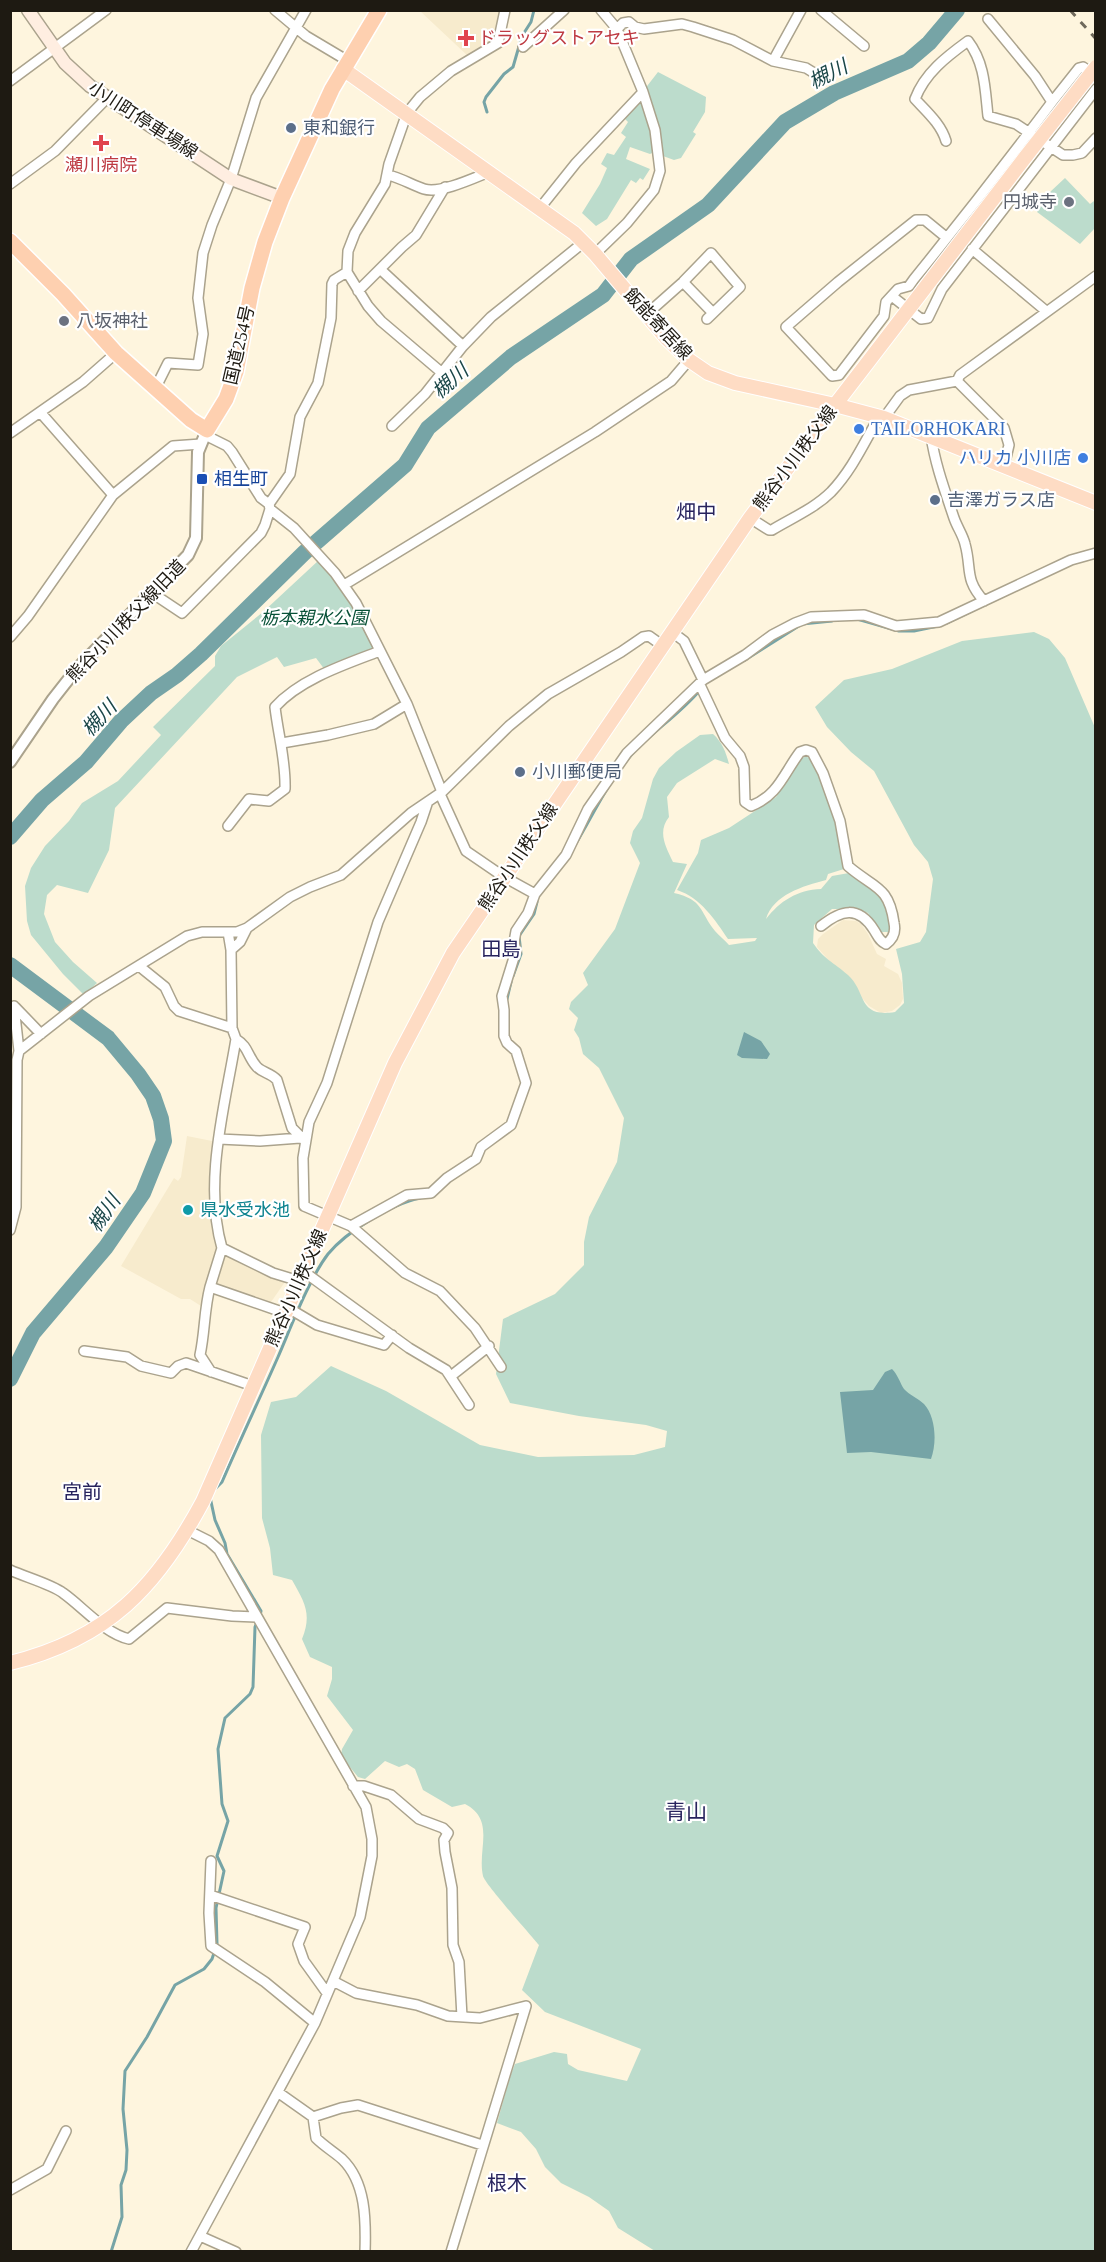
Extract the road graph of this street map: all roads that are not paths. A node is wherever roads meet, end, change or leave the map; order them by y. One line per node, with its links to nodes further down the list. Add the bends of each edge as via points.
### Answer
1 (28, 10): 16 (main road, 小川町停車場線)
2 (106, 10): 16 (street)
3 (275, 10): 12 (street)
4 (306, 10): 12 (street)
5 (379, 10): 18 (highway, 国道254号)
6 (505, 10): 27 (street, via 498,43 452,70)
7 (564, 10): 15 (street)
8 (601, 10): 13 (street)
9 (801, 10): 17 (street)
10 (821, 10): 14 (street)
11 (988, 19): 26 (street)
12 (296, 28): 18 (street); 34 (street, via 256,99)
13 (617, 29): 17 (street, via 629,22 644,29 682,24 733,40); 24 (street)
14 (864, 46)
15 (523, 47)
16 (56, 49): 22 (street); 25 (main road, 小川町停車場線, via 77,75)
17 (773, 61): 20 (street, via 807,68)
18 (345, 65): 27 (main road, 飯能寄居線); 37 (highway, 国道254号)
19 (1095, 67): 50 (main road, 熊谷小川秩父線, bridge)
20 (819, 76)
21 (1095, 76): 26 (street, via 1079,68)
22 (10, 81)
23 (1095, 89): 31 (street)
24 (643, 92): 38 (street); 43 (street, via 658,145 658,182)
25 (108, 97): 34 (main road, 小川町停車場線); 35 (street, via 55,151)
26 (1052, 102): 28 (street)
27 (407, 113): 32 (main road, 飯能寄居線); 33 (street)
28 (1028, 133): 30 (street, via 1016,124 988,116 979,59 968,41 934,68 915,99 935,120); 31 (street); 39 (street)
29 (1095, 138): 31 (street, via 1082,153 1074,155 1063,155)
30 (946, 141)
31 (1051, 148): 42 (street)
32 (489, 172): 36 (street); 38 (main road, 飯能寄居線)
33 (388, 175): 36 (street, via 426,190); 45 (street, via 351,241)
34 (231, 179): 37 (main road, 小川町停車場線); 58 (street, via 203,253 198,298 203,334 198,365 168,363)
35 (10, 184)
36 (445, 187): 44 (street, via 416,235)
37 (282, 198): 64 (highway, 国道254号, via 252,288 236,372 226,399)
38 (540, 208): 41 (main road, 飯能寄居線)
39 (947, 238): 49 (street, via 909,286 898,289); 49 (street, via 925,220 916,220 786,327 832,376 839,375 884,316 886,303)
40 (10, 242): 54 (highway)
41 (584, 243): 43 (main road, 飯能寄居線); 53 (street, via 491,317)
42 (972, 249): 50 (street, via 942,289 928,318 921,319); 51 (street)
43 (598, 258): 52 (main road, 飯能寄居線)
44 (380, 269): 48 (street); 53 (street)
45 (347, 272): 48 (street); 69 (street, via 332,284 331,318 318,383 300,417 290,474)
46 (1095, 276): 51 (street)
47 (683, 282): 47 (street, via 710,316 740,287 711,253); 52 (street)
48 (358, 291): 56 (street, via 381,321)
49 (892, 297): 50 (street)
50 (908, 310): 59 (main road, 熊谷小川秩父線)
51 (1046, 311): 57 (street)
52 (647, 314): 55 (main road, 飯能寄居線)
53 (464, 346): 56 (street)
54 (116, 353): 58 (highway); 60 (street)
55 (689, 360): 59 (main road, 飯能寄居線, via 708,373 735,383); 72 (street, via 671,381 595,432)
56 (441, 372): 62 (street)
57 (957, 381): 61 (street, via 909,390); 66 (street, via 1004,428 1009,445)
58 (156, 387): 64 (highway)
59 (835, 405): 61 (main road, 飯能寄居線); 70 (main road, 熊谷小川秩父線)
60 (40, 412): 63 (street); 67 (street)
61 (882, 418): 65 (main road, 飯能寄居線); 70 (street, via 830,493 772,530)
62 (392, 426)
63 (10, 433)
64 (204, 436): 67 (street, via 173,446); 69 (street, via 232,452); 73 (street, 熊谷小川秩父線旧道, via 197,462 196,538 182,563)
65 (931, 436): 66 (main road, 飯能寄居線); 74 (street, via 965,544 969,576)
66 (1004, 466): 68 (main road, 飯能寄居線)
67 (113, 495): 76 (street)
68 (1095, 503)
69 (269, 507): 72 (street, via 294,528); 73 (street, via 261,533 182,613)
70 (750, 518): 75 (main road, 熊谷小川秩父線)
71 (1095, 553): 74 (street, via 1071,560)
72 (344, 585): 78 (street)
73 (152, 593): 82 (street, 熊谷小川秩父線旧道, via 75,671)
74 (984, 601): 79 (street, via 939,622 906,626 864,615 812,617 772,635)
75 (672, 632): 77 (main road, 熊谷小川秩父線); 79 (street, via 684,641)
76 (10, 637)
77 (663, 646): 83 (street, via 649,636 643,637 548,694 513,722); 86 (main road, 熊谷小川秩父線)
78 (380, 651): 80 (street); 81 (street, via 326,672 283,698 275,707)
79 (701, 682): 87 (street, via 627,753 588,809 566,855); 88 (street, via 725,738 740,756 745,802 751,806 777,788 800,752 812,752 840,821 848,866 886,894 892,905 895,929 892,940 886,944 862,917 850,912 840,913)
80 (407, 704): 81 (street, via 374,724); 83 (street)
81 (282, 743): 85 (street, via 285,789 269,801 249,799)
82 (10, 762)
83 (441, 793): 84 (street); 86 (street, via 466,851)
84 (427, 804): 89 (street, via 411,813 341,875 290,897); 100 (street, via 378,922 327,1083)
85 (228, 826)
86 (504, 877): 87 (street); 102 (main road, 熊谷小川秩父線, via 453,953 413,1026)
87 (535, 894): 103 (street, via 516,931 516,951 502,996 504,1036 516,1051 526,1083 511,1125 481,1147 476,1159 431,1193 407,1195)
88 (821, 926)
89 (247, 928): 90 (street); 91 (street)
90 (228, 932): 91 (street); 92 (street, via 187,936)
91 (231, 950): 94 (street)
92 (140, 966): 94 (street, via 165,987 179,1011); 95 (street, via 89,996)
93 (12, 1004): 95 (street); 97 (street)
94 (232, 1028): 96 (street)
95 (41, 1034): 97 (street)
96 (236, 1039): 99 (street); 100 (street, via 244,1044 259,1070 277,1080 292,1128)
97 (20, 1051): 98 (street)
98 (14, 1088): 101 (street)
99 (219, 1139): 100 (street); 105 (street, via 215,1219)
100 (302, 1139): 102 (street, via 304,1206)
101 (13, 1207): 104 (street)
102 (327, 1216): 103 (street); 106 (main road, 熊谷小川秩父線)
103 (351, 1226): 110 (street, via 405,1272 440,1291)
104 (10, 1230)
105 (222, 1248): 106 (street, via 273,1273); 107 (street)
106 (301, 1276): 108 (main road, 熊谷小川秩父線); 109 (street)
107 (210, 1287): 108 (street); 113 (street, via 200,1355)
108 (287, 1311): 109 (street, via 384,1346); 115 (main road, 熊谷小川秩父線)
109 (392, 1335): 114 (street)
110 (489, 1346): 112 (street); 114 (street)
111 (84, 1351): 113 (street, via 128,1357 141,1366 171,1373 186,1363)
112 (501, 1367)
113 (211, 1372): 115 (street)
114 (451, 1376): 116 (street)
115 (253, 1386): 117 (main road, 熊谷小川秩父線)
116 (469, 1405)
117 (188, 1530): 119 (street, via 219,1550); 120 (main road, 熊谷小川秩父線, via 148,1585)
118 (10, 1570): 120 (street, via 57,1589)
119 (256, 1617): 120 (street, via 167,1608 129,1639); 122 (street)
120 (102, 1624): 121 (main road, 熊谷小川秩父線, via 56,1648)
121 (10, 1663)
122 (353, 1786): 125 (street, via 366,1807 372,1856 360,1917); 127 (street, via 391,1795 419,1819 448,1833 444,1840 452,1888 453,1945 459,1962)
123 (211, 1861): 124 (street)
124 (210, 1895): 126 (street, via 305,1927 298,1944 304,1961); 128 (street, via 210,1946 265,1982)
125 (333, 1981): 126 (street); 127 (street, via 356,1993)
126 (327, 1993): 128 (street)
127 (462, 2017): 132 (street, via 480,2018 518,2007 527,2009)
128 (315, 2023): 129 (street)
129 (279, 2093): 130 (street); 134 (street)
130 (313, 2117): 132 (street, via 358,2105); 137 (street, via 316,2138 354,2174 361,2192)
131 (66, 2131): 133 (street, via 47,2169)
132 (482, 2145): 138 (street)
133 (10, 2190)
134 (200, 2236): 135 (street); 136 (street)
135 (191, 2252)
136 (236, 2252)
137 (365, 2252)
138 (451, 2252)

